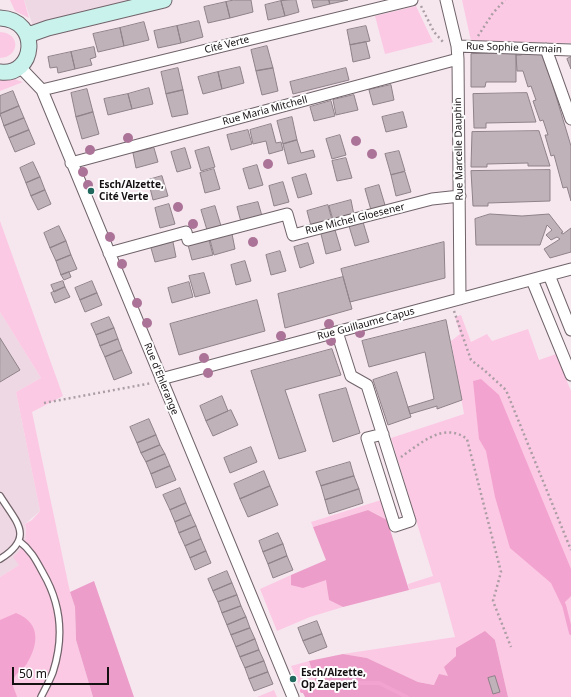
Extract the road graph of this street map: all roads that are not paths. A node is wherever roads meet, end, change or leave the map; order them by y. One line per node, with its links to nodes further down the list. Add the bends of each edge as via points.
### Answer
1 (164, 0): 5 (main road)
2 (412, 0): 12 (street, Cité Verte)
3 (446, 0): 6 (street, Rue Marcelle Dauphin)
4 (0, 18): 5 (main road, via 16,22)
5 (28, 35): 10 (main road, via 29,52)
6 (457, 46): 7 (street, Rue Sophie Germain); 9 (street, Rue Marcelle Dauphin)
7 (546, 49): 8 (street, Rue Sophie Germain); 13 (street)
8 (571, 50)
9 (458, 59): 14 (street, Rue Maria Mitchell); 15 (street, Rue Marcelle Dauphin)
10 (20, 67): 11 (main road); 12 (street, Rue d'Ehlerange)
11 (0, 72)
12 (42, 90): 14 (street, Rue d'Ehlerange)
13 (571, 119)
14 (71, 162): 16 (street, Rue d'Ehlerange)
15 (460, 196): 16 (street, Rue Michel Gloesener, via 432,199 293,235 287,214 188,240 186,232); 20 (street, Rue Marcelle Dauphin)
16 (109, 252): 24 (street, Rue d'Ehlerange)
17 (571, 269): 18 (street, Rue Guillaume Capus)
18 (549, 275): 19 (street, Rue Guillaume Capus); 21 (street)
19 (532, 280): 20 (street, Rue Guillaume Capus); 23 (street)
20 (455, 300): 22 (street, Rue Guillaume Capus)
21 (571, 330)
22 (337, 332): 24 (street, Rue Guillaume Capus); 25 (street, via 351,376 367,385)
23 (571, 376)
24 (161, 378): 30 (street, Rue d'Ehlerange)
25 (383, 434): 25 (street, via 367,438 395,526 410,521)
26 (0, 496): 27 (lane, via 19,526)
27 (19, 541): 28 (lane, via 11,552); 29 (lane, via 31,550 51,586 59,614 53,672)
28 (0, 559)
29 (41, 697)
30 (293, 697)

